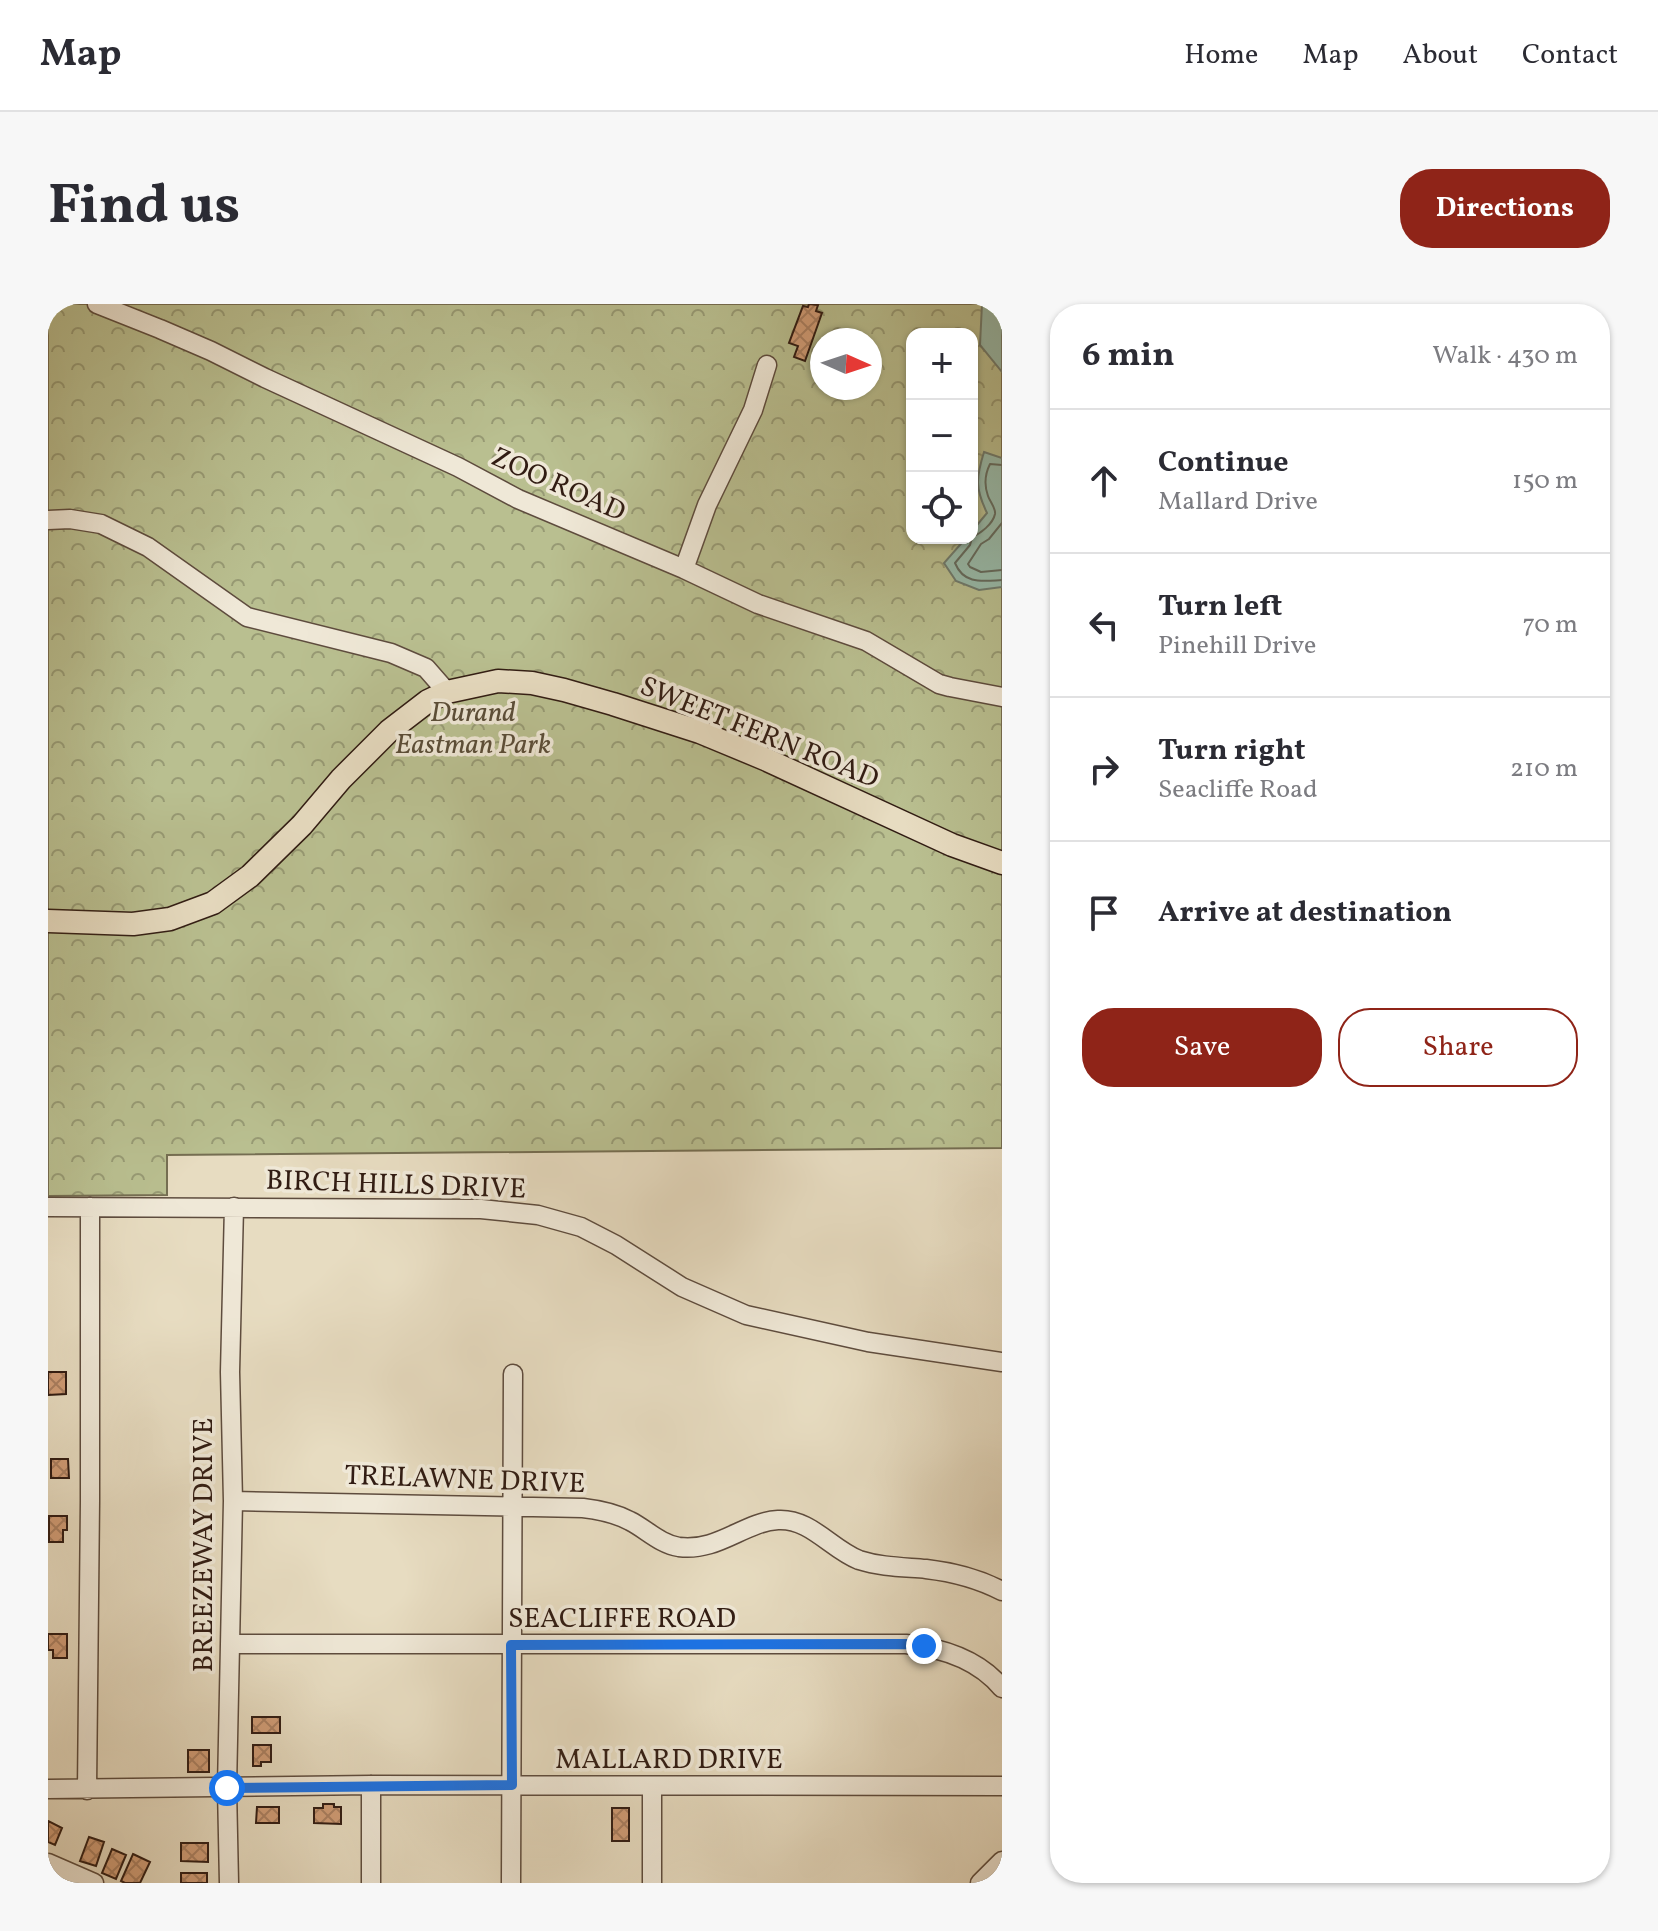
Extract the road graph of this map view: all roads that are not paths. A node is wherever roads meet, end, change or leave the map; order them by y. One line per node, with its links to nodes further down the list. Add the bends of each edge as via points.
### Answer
1 (97, 304): 4 (street, ZOO ROAD, via 211,351 518,499)
2 (767, 365): 4 (street)
3 (48, 520): 5 (street, via 101,524 148,547 247,617 391,653 426,668)
4 (684, 569): 6 (street, ZOO ROAD, via 758,604 866,641 939,684)
5 (447, 692): 7 (main road, SWEET FERN ROAD, via 498,681 532,683 613,704 700,732); 8 (main road, SWEET FERN ROAD, via 389,731 250,876 213,903 170,919 133,924)
6 (1002, 697)
7 (1002, 863)
8 (48, 921)
9 (48, 1207): 10 (street, BIRCH HILLS DRIVE)
10 (90, 1207): 11 (street, BIRCH HILLS DRIVE); 26 (street)
11 (234, 1207): 12 (street, BIRCH HILLS DRIVE, via 481,1209 538,1215 581,1227 682,1287 746,1315 855,1340); 14 (street, BREEZEWAY DRIVE)
12 (1002, 1362)
13 (513, 1374): 15 (street)
14 (233, 1501): 15 (street, TRELAWNE DRIVE); 17 (street, BREEZEWAY DRIVE)
15 (513, 1505): 16 (street, TRELAWNE DRIVE, via 599,1510 684,1547 704,1546 771,1521 795,1521 863,1561 953,1574); 18 (street)
16 (1002, 1591)
17 (230, 1644): 18 (street, SEACLIFFE ROAD); 24 (street, BREEZEWAY DRIVE)
18 (511, 1645): 19 (street, SEACLIFFE ROAD, via 906,1644 962,1657); 21 (street)
19 (1002, 1688)
20 (371, 1785): 21 (street, MALLARD DRIVE); 24 (street, MALLARD DRIVE); 31 (street)
21 (512, 1785): 23 (street, MALLARD DRIVE); 32 (street)
22 (1002, 1786): 23 (street, MALLARD DRIVE)
23 (652, 1787): 33 (street)
24 (227, 1788): 26 (street, MALLARD DRIVE); 30 (street, BREEZEWAY DRIVE)
25 (48, 1789): 26 (street, MALLARD DRIVE)
26 (87, 1790)
27 (1002, 1861): 34 (street)
28 (48, 1863): 29 (street)
29 (94, 1883)
30 (229, 1883)
31 (371, 1883)
32 (511, 1883)
33 (652, 1883)
34 (980, 1883)

